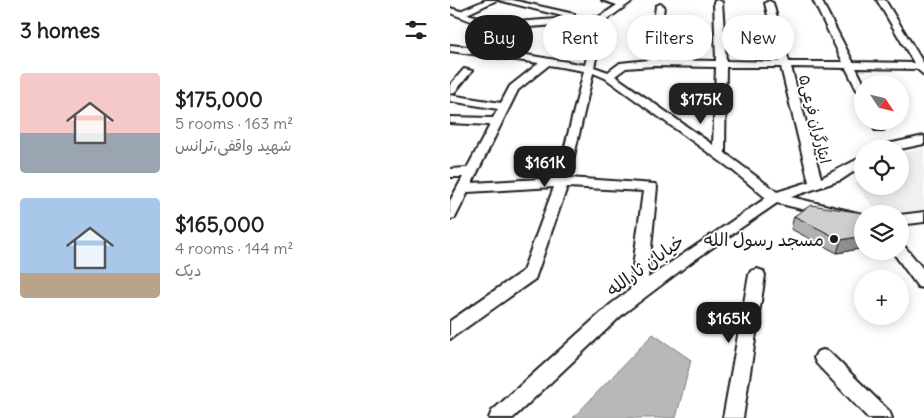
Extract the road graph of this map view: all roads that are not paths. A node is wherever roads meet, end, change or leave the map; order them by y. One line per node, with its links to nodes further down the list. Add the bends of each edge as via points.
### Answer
1 (493, 0): 11 (street)
2 (502, 0): 12 (street)
3 (606, 0): 6 (street)
4 (817, 0): 21 (street)
5 (881, 0): 24 (street)
6 (627, 2): 13 (street)
7 (718, 2): 19 (street)
8 (769, 4): 20 (street, ایثارگران فرعی۵)
9 (660, 6): 18 (street)
10 (450, 10): 11 (street)
11 (460, 14): 14 (street, via 502,26)
12 (567, 15)
13 (608, 15)
14 (543, 22)
15 (450, 48): 17 (street)
16 (592, 60): 22 (street)
17 (546, 62): 22 (street); 29 (street, via 514,88)
18 (653, 63): 19 (street); 26 (street, via 623,65)
19 (721, 64): 20 (street); 34 (street)
20 (786, 64): 21 (street); 39 (street, ایثارگران فرعی۵)
21 (851, 64): 24 (street); 25 (street)
22 (590, 69): 26 (street); 38 (street)
23 (468, 70): 27 (street)
24 (922, 70)
25 (856, 75)
26 (608, 76): 34 (street)
27 (450, 92)
28 (450, 98): 29 (street)
29 (505, 107): 31 (street)
30 (450, 120): 31 (street)
31 (497, 122): 36 (street)
32 (924, 140): 33 (street)
33 (909, 143)
34 (719, 154): 41 (street)
35 (854, 166): 39 (street, خیابان ثارالله)
36 (472, 172): 37 (street); 40 (street)
37 (450, 174)
38 (562, 182): 40 (street); 49 (street, via 650,187); 50 (street, via 530,275)
39 (816, 184): 41 (street, خیابان ثارالله)
40 (464, 188): 42 (street)
41 (776, 198): 43 (street); 49 (street, خیابان ثارالله)
42 (450, 214)
43 (854, 217)
44 (924, 217): 45 (street)
45 (909, 219)
46 (907, 260): 48 (street)
47 (757, 275): 53 (street)
48 (924, 282)
49 (638, 294): 52 (street, خیابان ثارالله)
50 (450, 332)
51 (823, 358): 54 (street)
52 (499, 418)
53 (733, 418)
54 (882, 418)

